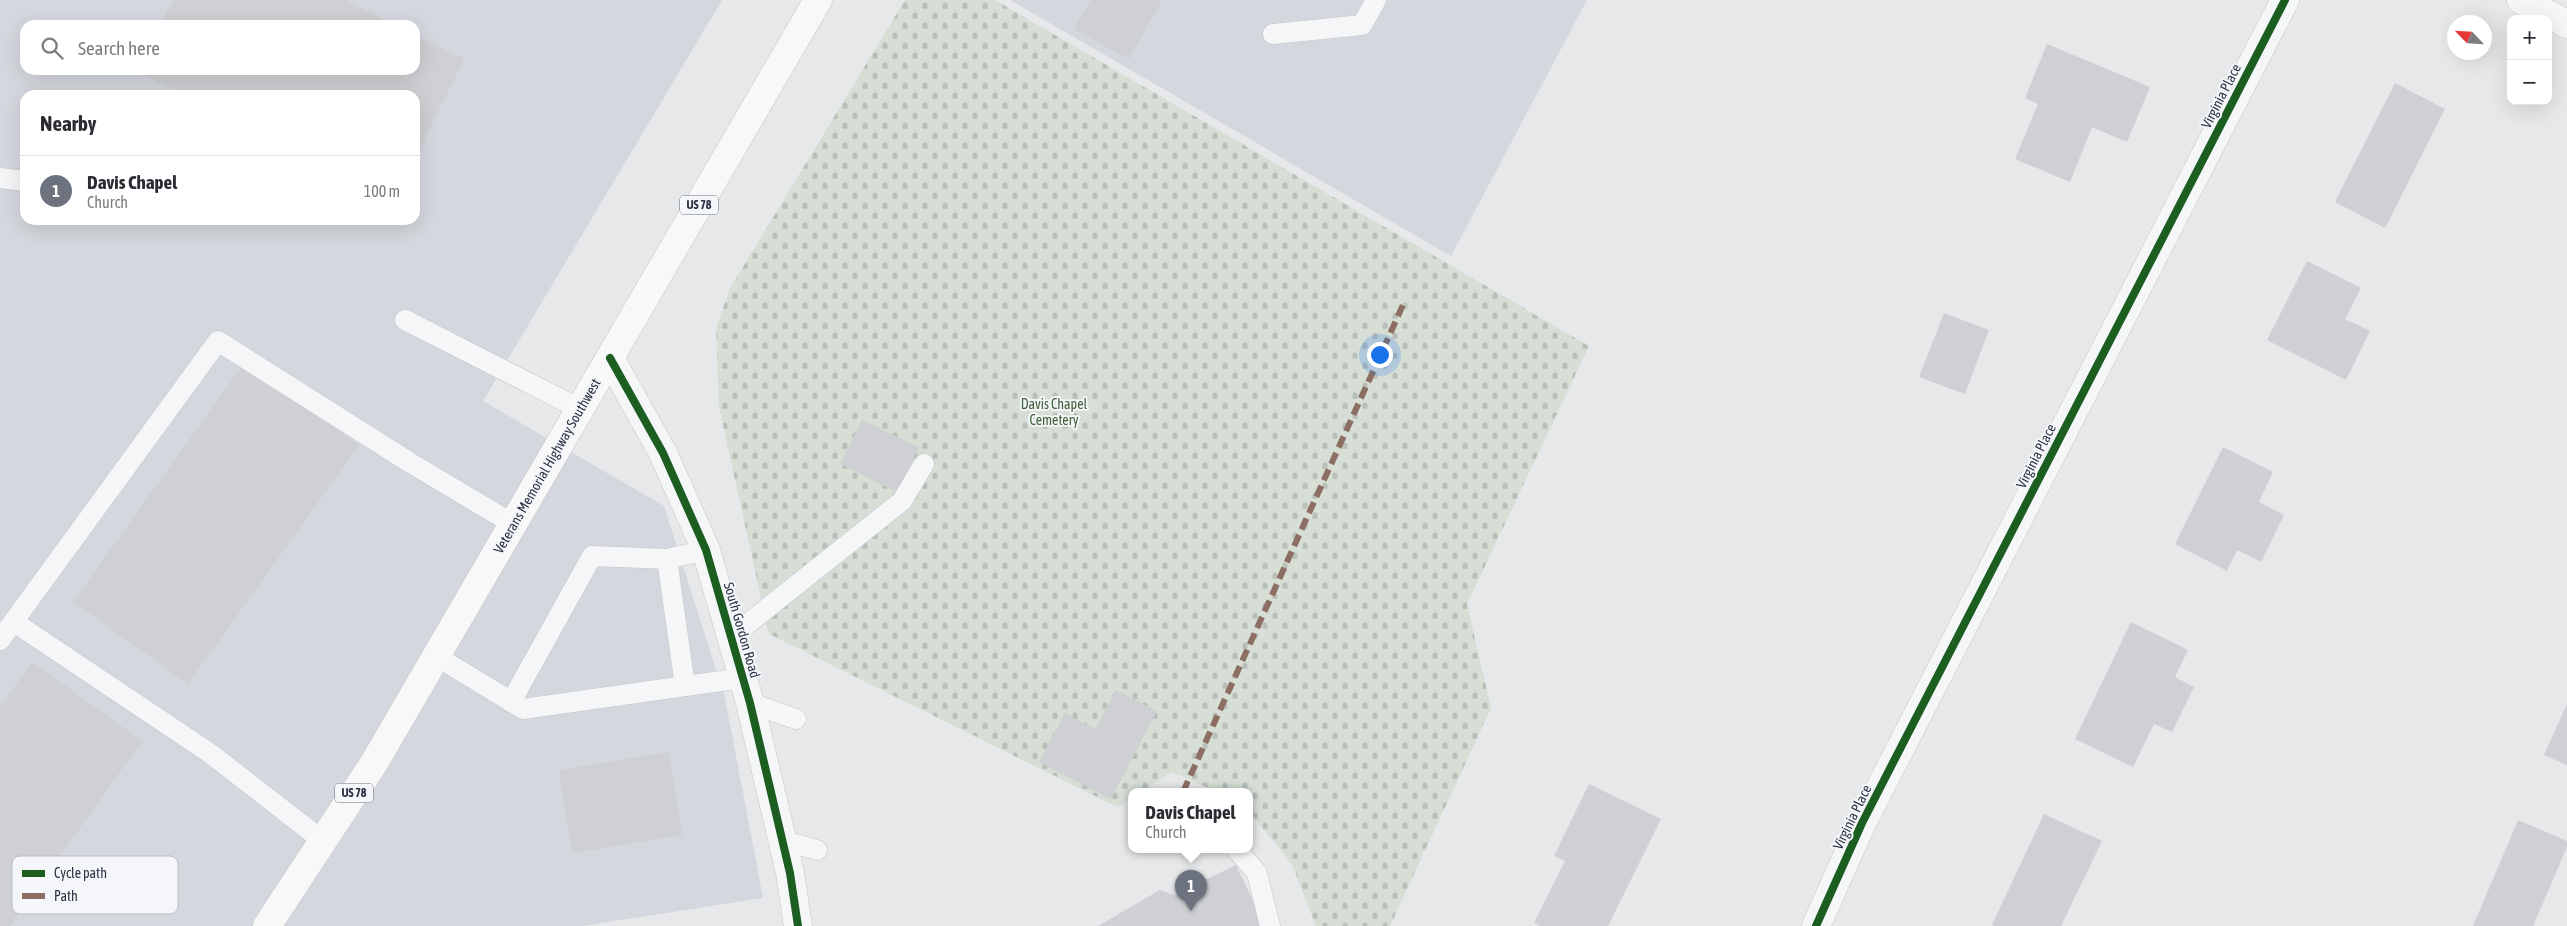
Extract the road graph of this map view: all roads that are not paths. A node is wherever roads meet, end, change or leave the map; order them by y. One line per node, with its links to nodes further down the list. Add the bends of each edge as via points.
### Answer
1 (818, 0): 10 (main road, Veterans Memorial Highway Southwest / US 78)
2 (1376, 0): 6 (lane, via 1362,25)
3 (2285, 0): 31 (street, Virginia Place, via 1862,823)
4 (2521, 0): 5 (street)
5 (2567, 24)
6 (1273, 34)
7 (0, 178): 8 (lane)
8 (20, 180)
9 (405, 320): 11 (lane)
10 (610, 358): 11 (main road, Veterans Memorial Highway Southwest / US 78); 14 (street, South Gordon Road, via 662,453)
11 (580, 409): 13 (main road, Veterans Memorial Highway Southwest / US 78)
12 (924, 464): 17 (lane, via 902,501)
13 (513, 524): 16 (lane, via 218,341); 19 (main road, Veterans Memorial Highway Southwest / US 78)
14 (706, 550): 15 (lane); 17 (street, South Gordon Road)
15 (667, 559): 20 (lane); 22 (lane, via 592,556)
16 (14, 622): 18 (lane); 25 (lane, via 212,754)
17 (731, 637): 21 (street, South Gordon Road)
18 (0, 640)
19 (436, 656): 22 (lane); 25 (main road, Veterans Memorial Highway Southwest / US 78, via 374,763)
20 (685, 686): 21 (lane); 22 (lane, via 523,709)
21 (746, 690): 23 (lane); 24 (street, South Gordon Road)
22 (511, 702)
23 (796, 719)
24 (782, 840): 26 (lane); 29 (street, South Gordon Road)
25 (323, 842): 28 (main road, Veterans Memorial Highway Southwest / US 78)
26 (817, 850)
27 (1240, 853): 30 (lane, via 1257,873)
28 (267, 926)
29 (798, 926)
30 (1270, 926)
31 (1816, 926)

